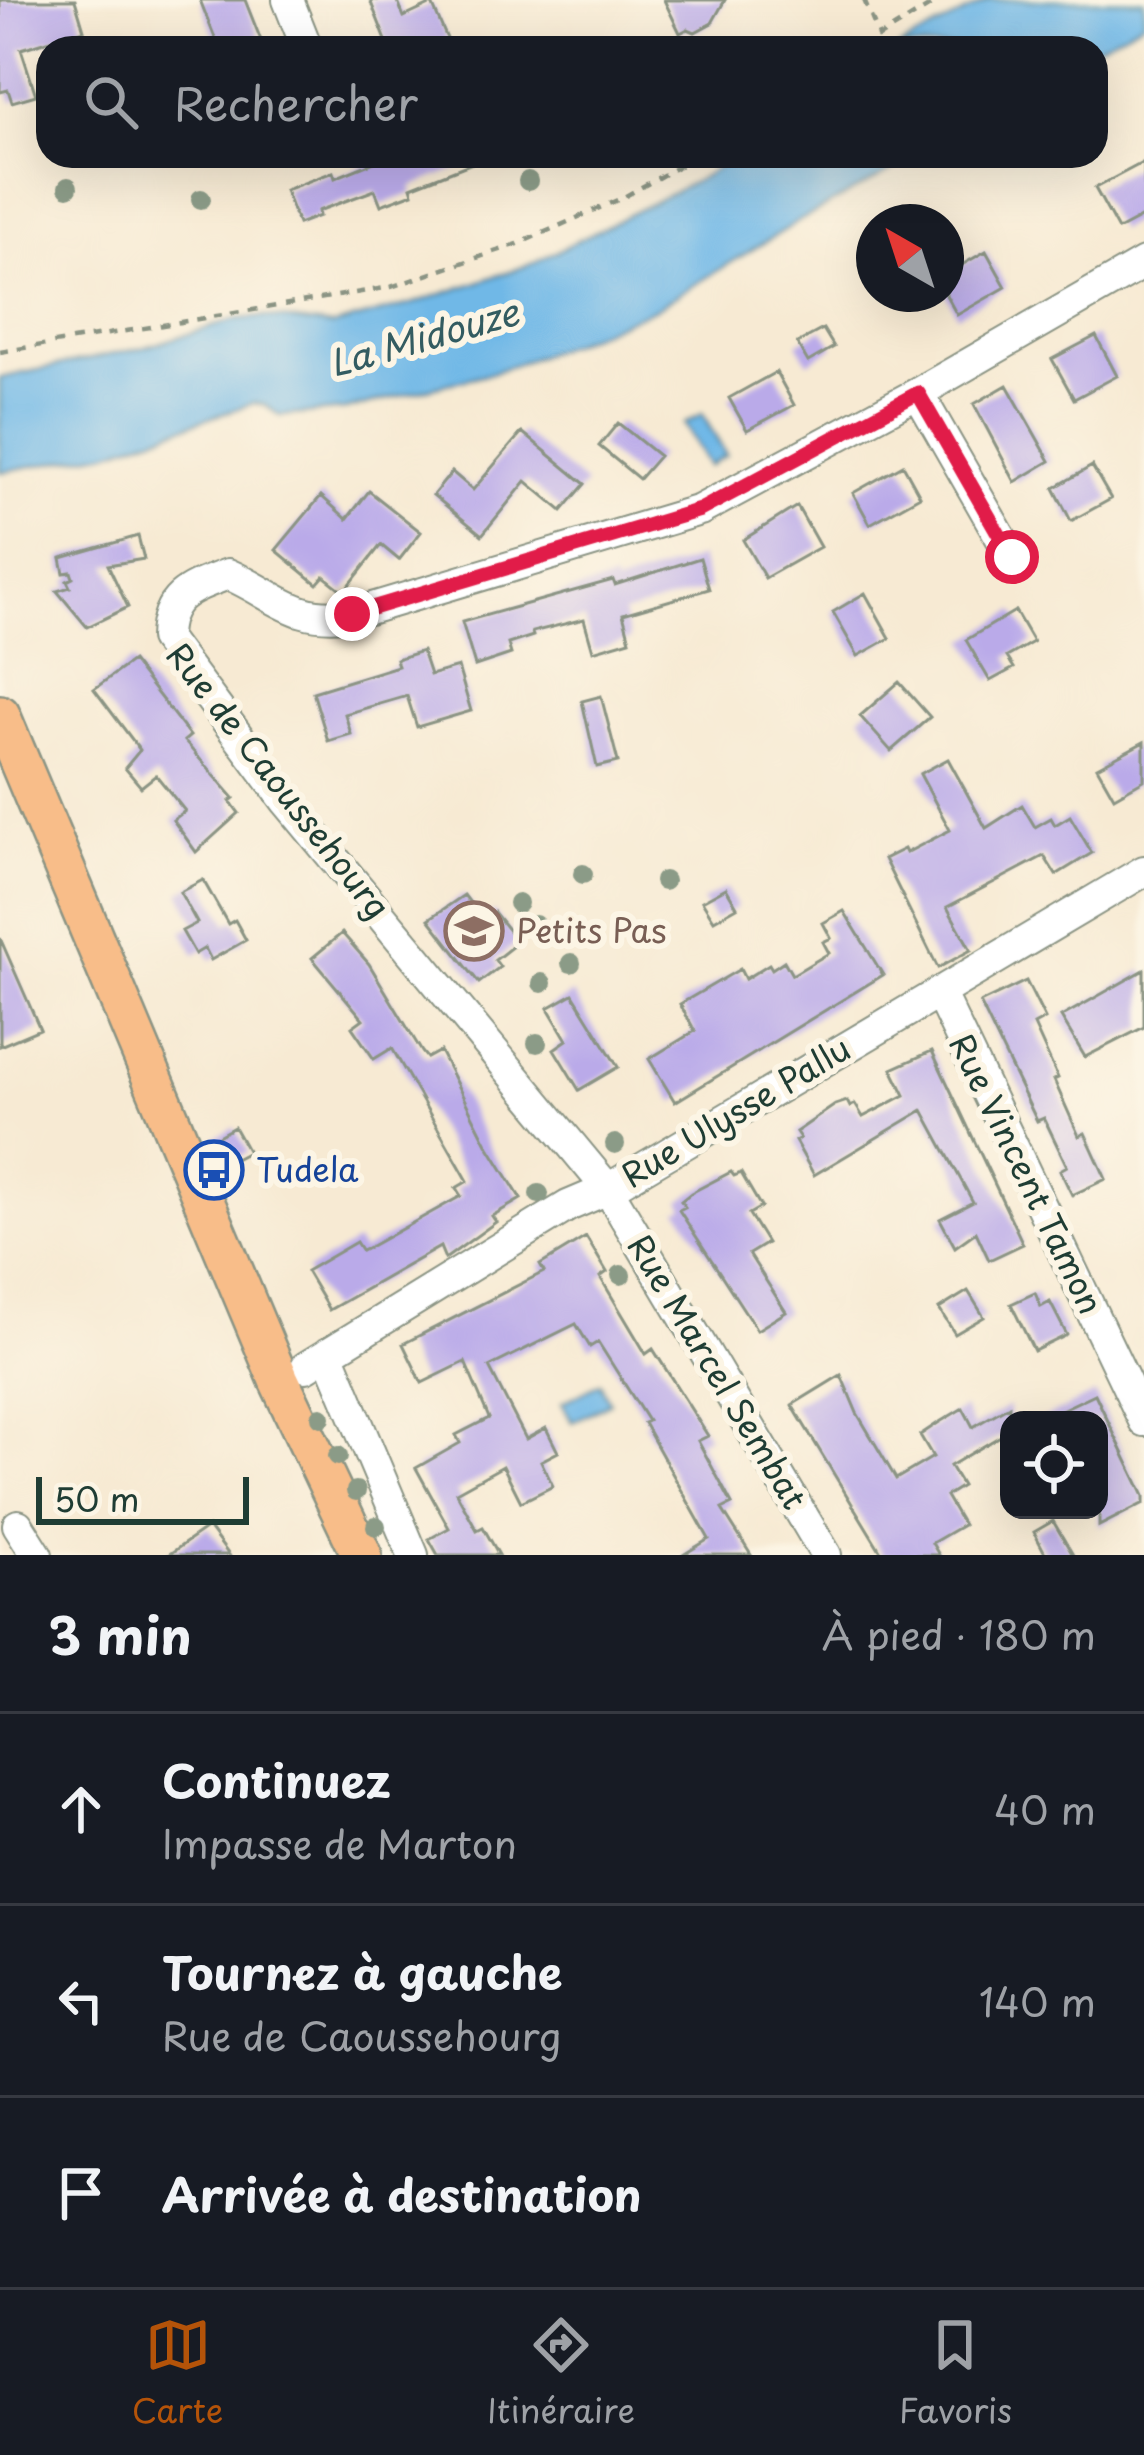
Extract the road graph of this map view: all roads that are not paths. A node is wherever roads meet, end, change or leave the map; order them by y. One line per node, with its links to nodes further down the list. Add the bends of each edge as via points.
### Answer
1 (288, 0): 2 (street)
2 (302, 36)
3 (1144, 263): 4 (street, Rue de Caoussehourg)
4 (918, 393): 5 (street); 9 (street, Rue de Caoussehourg, via 700,510 352,614 319,619 228,574 186,590 165,615 165,638 287,802)
5 (1012, 557)
6 (0, 715): 13 (main road, via 279,1380)
7 (1144, 871): 8 (street, Rue Ulysse Pallu)
8 (939, 992): 9 (street, Rue Ulysse Pallu); 10 (street, Rue Vincent Tamon)
9 (608, 1189): 14 (street, Rue Ulysse Pallu, via 317,1360); 15 (street, Rue Marcel Sembat)
10 (1144, 1420)
11 (18, 1525): 12 (street)
12 (37, 1555)
13 (362, 1555)
14 (413, 1555)
15 (826, 1555)

